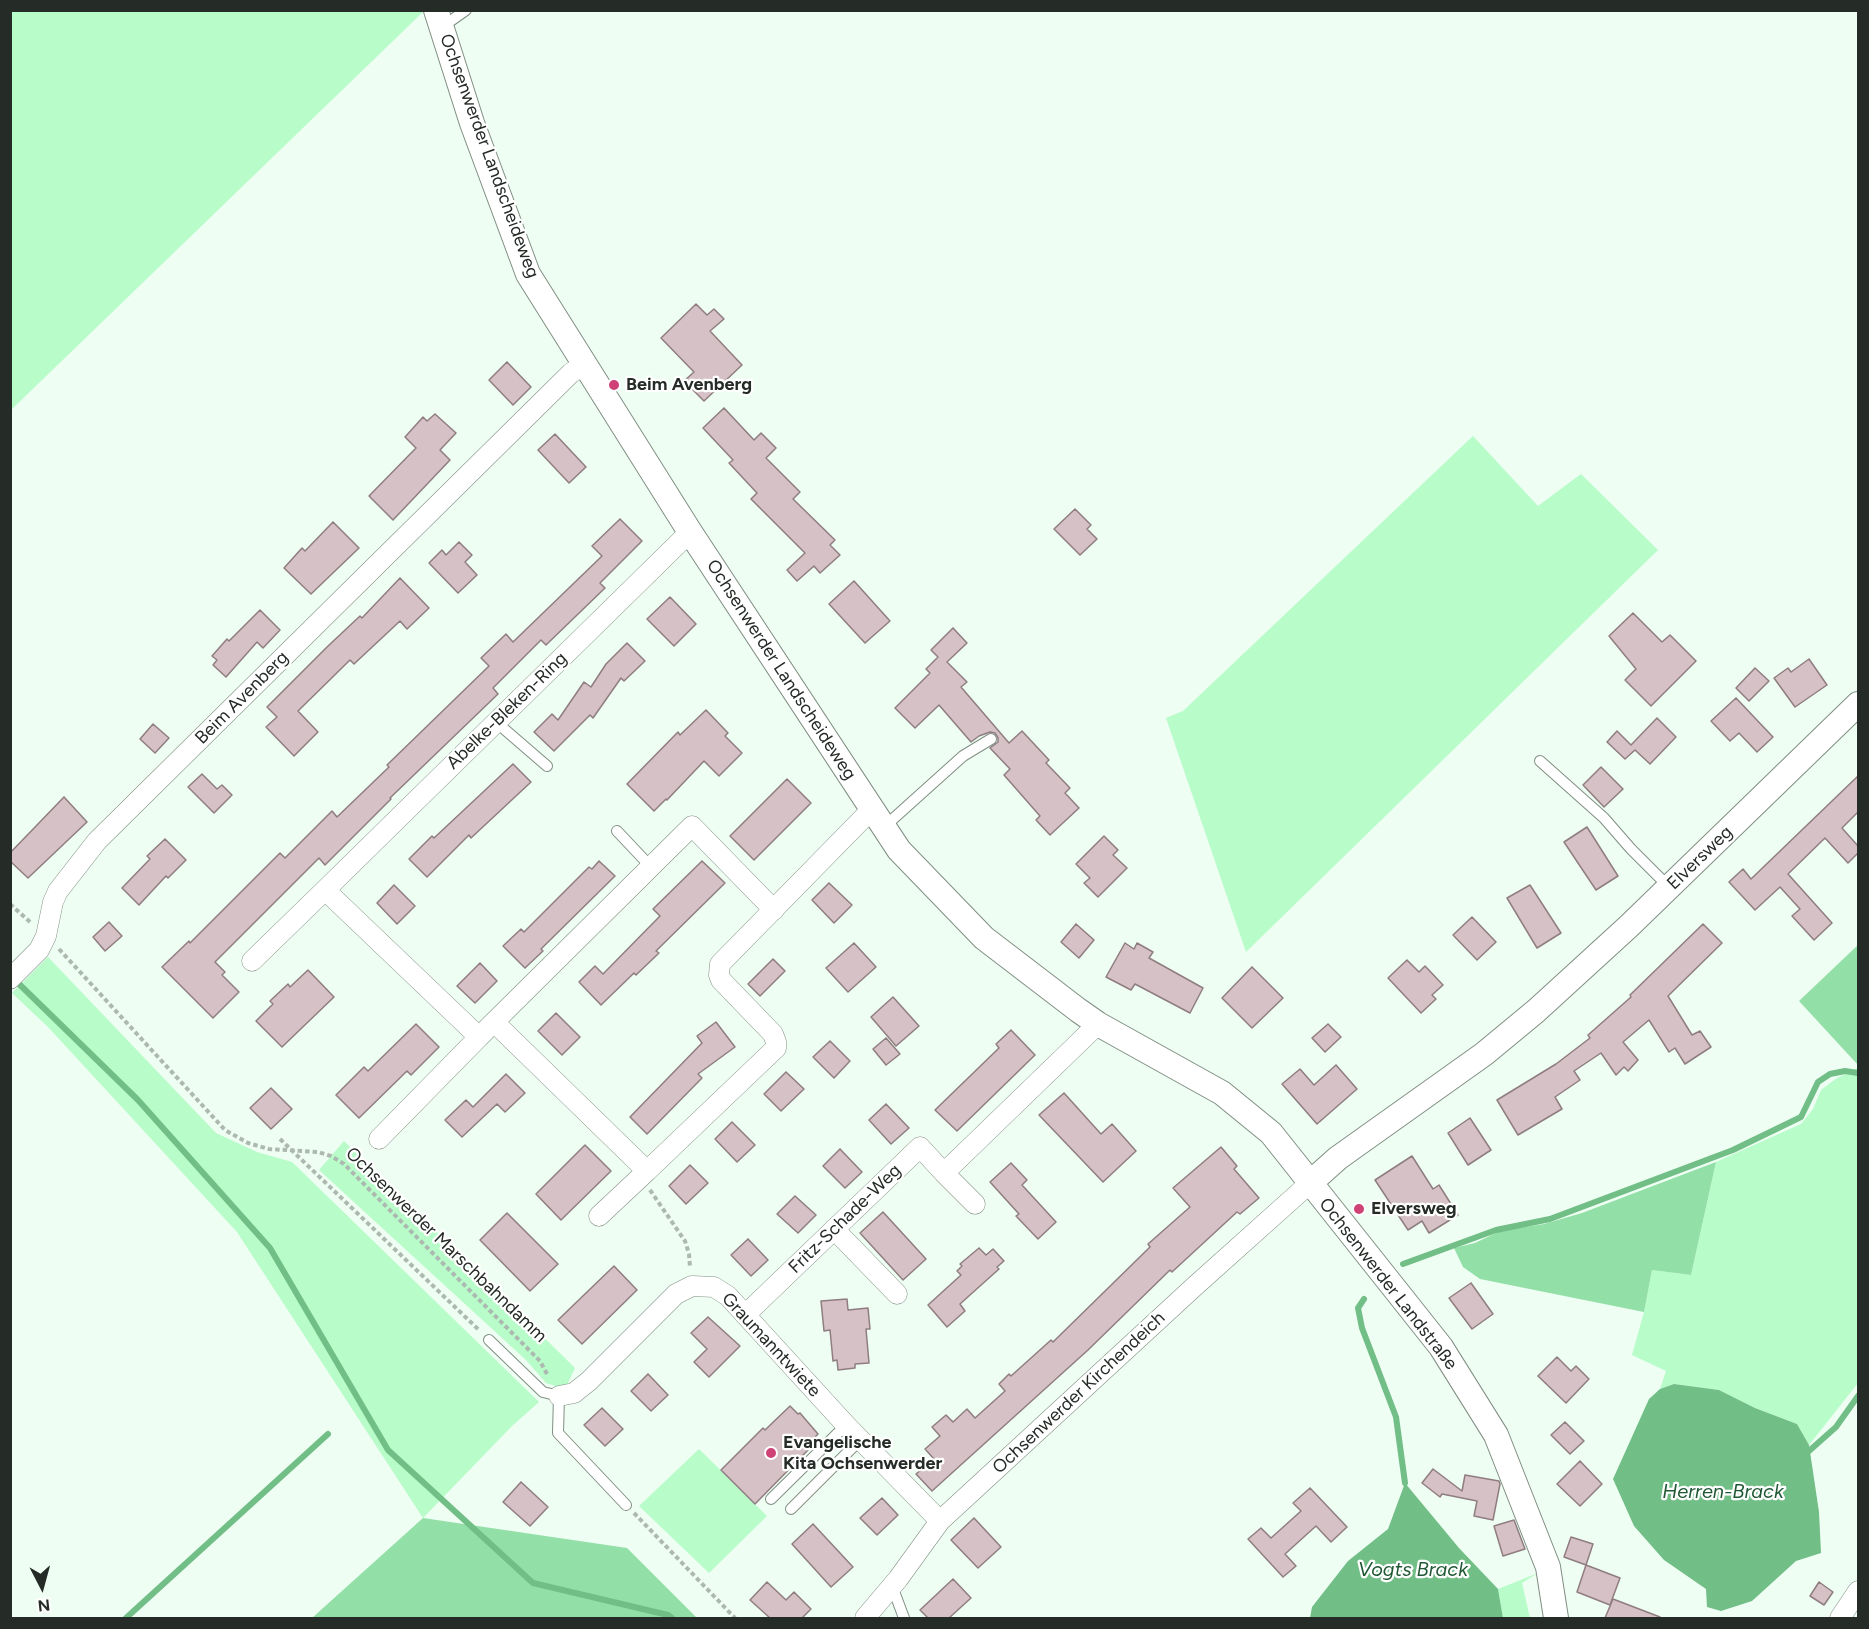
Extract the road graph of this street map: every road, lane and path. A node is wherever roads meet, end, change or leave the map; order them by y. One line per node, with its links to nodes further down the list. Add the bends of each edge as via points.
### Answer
1 (466, 10): 2 (lane)
2 (439, 19): 3 (street, Ochsenwerder Landscheideweg, via 472,123 528,274)
3 (585, 364): 4 (street, Ochsenwerder Landscheideweg); 18 (street, Beim Avenberg, via 97,841 58,891)
4 (690, 532): 6 (street, Abelke-Bleken-Ring); 10 (street, Ochsenwerder Landscheideweg)
5 (1858, 704): 13 (street, Elversweg)
6 (496, 722): 9 (lane); 14 (street, Abelke-Bleken-Ring)
7 (991, 740): 10 (lane)
8 (1540, 761): 13 (lane, via 1605,818)
9 (547, 766)
10 (878, 818): 16 (street); 22 (street, Ochsenwerder Landscheideweg, via 899,850 984,938)
11 (617, 831): 12 (lane)
12 (651, 867): 16 (street, via 692,826); 21 (street)
13 (1669, 887): 29 (street, Elversweg, via 1510,1033 1338,1158)
14 (325, 890): 19 (street, Abelke-Bleken-Ring); 23 (street)
15 (10, 904): 17 (path)
16 (774, 910): 27 (street, via 720,964 719,972 721,980 773,1034 776,1048)
17 (28, 921)
18 (46, 936): 20 (street, Beim Avenberg, via 39,950); 26 (path, Ochsenwerder Marschbahndamm, via 225,1130 248,1143)
19 (252, 961)
20 (17, 972)
21 (494, 1022): 23 (street); 27 (street)
22 (1098, 1024): 28 (street); 29 (street, Ochsenwerder Landscheideweg, via 1222,1093 1270,1133)
23 (479, 1037): 25 (street)
24 (280, 1139): 26 (path)
25 (379, 1139)
26 (293, 1152): 36 (path); 37 (path, Ochsenwerder Marschbahndamm, via 318,1152 344,1164)
27 (644, 1173): 31 (street); 33 (path, via 685,1241)
28 (944, 1173): 30 (street, Fritz-Schade-Weg); 32 (street, Fritz-Schade-Weg, via 920,1147)
29 (1310, 1184): 44 (street, Ochsenwerder Kirchendeich); 50 (street, Ochsenwerder Landstraße, via 1441,1347 1496,1435 1548,1567)
30 (975, 1204)
31 (599, 1216)
32 (834, 1229): 34 (street); 35 (street, Fritz-Schade-Weg)
33 (692, 1286): 35 (street, Graumanntwiete, via 721,1290); 38 (street, via 676,1294 589,1382 574,1393)
34 (897, 1294)
35 (746, 1315): 39 (street, Graumanntwiete)
36 (489, 1340): 38 (lane, via 543,1392)
37 (540, 1360)
38 (559, 1396): 42 (lane, via 558,1433)
39 (846, 1425): 40 (street, Graumanntwiete); 41 (lane)
40 (860, 1440): 43 (lane); 44 (street, Graumanntwiete)
41 (771, 1499)
42 (626, 1504): 47 (path)
43 (791, 1509)
44 (940, 1521): 45 (street, Ochsenwerder Kirchendeich)
45 (892, 1586): 48 (street, Ochsenwerder Kirchendeich); 49 (lane)
46 (1858, 1592): 51 (street)
47 (735, 1618)
48 (865, 1618)
49 (904, 1618)
50 (1556, 1618)
51 (1840, 1618)

